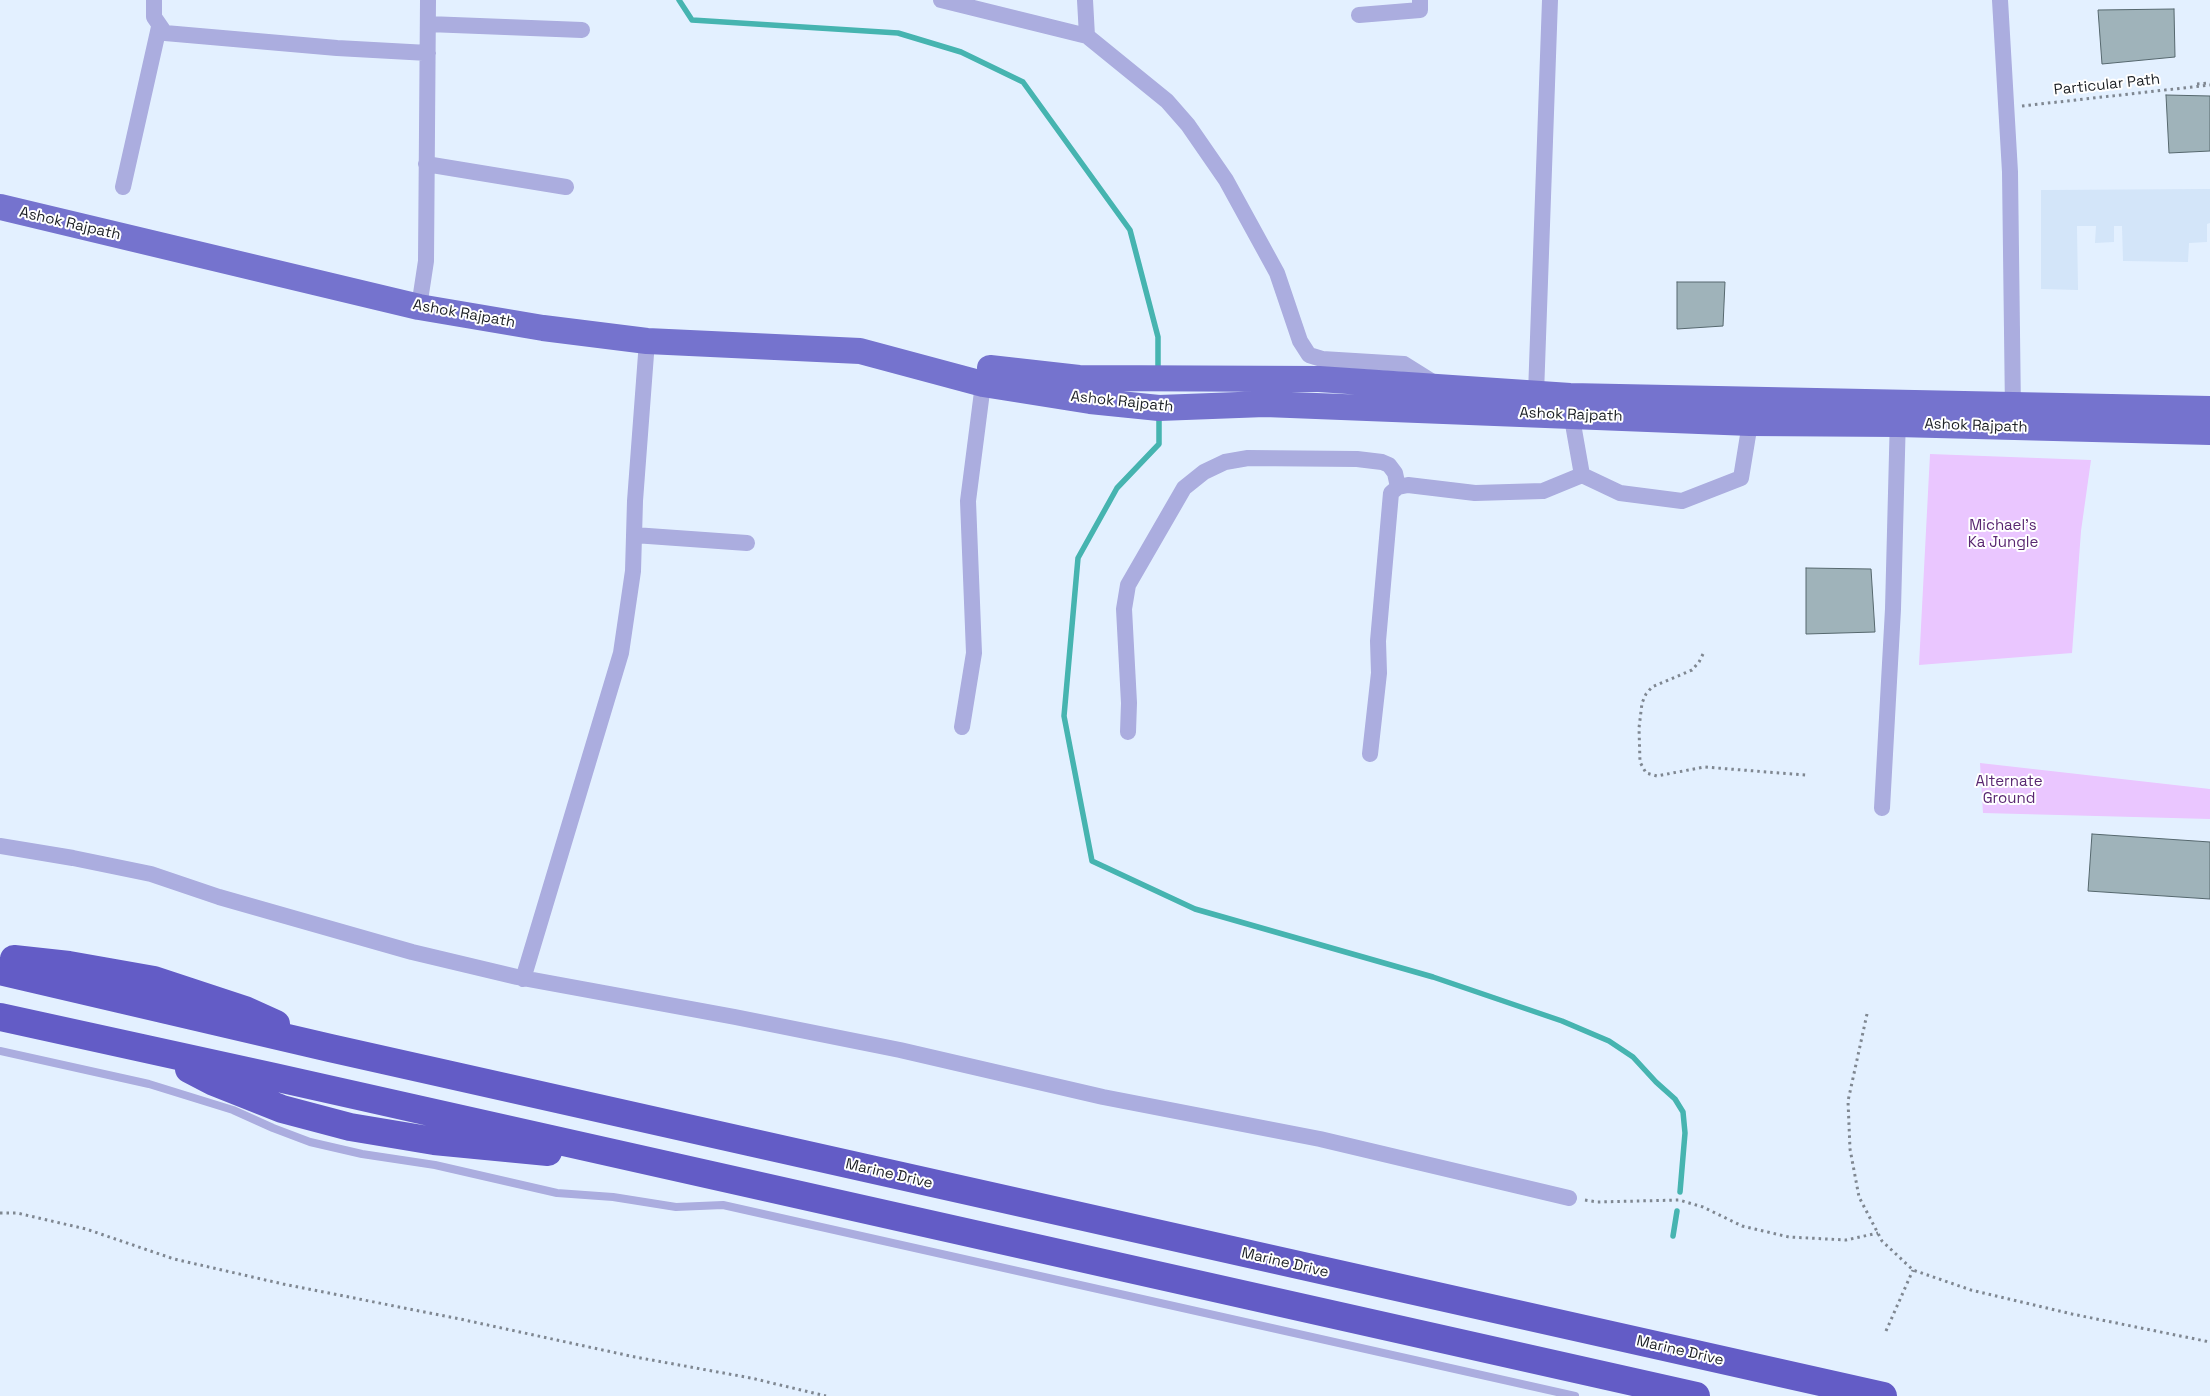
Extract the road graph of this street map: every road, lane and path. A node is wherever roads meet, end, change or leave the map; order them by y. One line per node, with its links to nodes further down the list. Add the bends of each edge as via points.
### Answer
1 (154, 0): 10 (street, via 154,17)
2 (428, 0): 9 (street)
3 (941, 0): 12 (street)
4 (1085, 0): 12 (street)
5 (1420, 0): 8 (street, via 1420,10)
6 (1550, 0): 26 (street)
7 (2000, 0): 16 (street)
8 (1358, 16)
9 (428, 24): 11 (street); 13 (street)
10 (159, 27): 13 (street, via 165,33 185,36); 18 (street)
11 (582, 30)
12 (1087, 36): 25 (street, via 1167,101 1188,125 1226,180 1277,273 1300,341 1310,355 1322,359 1404,364)
13 (428, 53): 17 (street)
14 (2197, 84): 15 (path, Particular Path)
15 (2210, 84): 16 (path, Particular Path)
16 (2006, 108): 31 (street)
17 (426, 164): 19 (street); 21 (street, via 426,261)
18 (123, 186)
19 (566, 187)
20 (0, 207): 21 (main road, Ashok Rajpath)
21 (419, 307): 22 (main road, Ashok Rajpath)
22 (647, 342): 23 (main road, Ashok Rajpath, via 860,351); 36 (street)
23 (936, 370): 24 (main road, Ashok Rajpath); 25 (main road, Ashok Rajpath, via 984,367 1079,378 1319,378)
24 (983, 384): 26 (main road, Ashok Rajpath, via 1159,408); 39 (street, via 968,500 974,653)
25 (1442, 388): 26 (main road, Ashok Rajpath)
26 (1528, 400): 27 (main road, Ashok Rajpath)
27 (1570, 406): 28 (main road, Ashok Rajpath); 34 (street)
28 (1632, 408): 30 (main road, Ashok Rajpath); 32 (main road, Ashok Rajpath)
29 (2210, 409): 31 (main road, Ashok Rajpath)
30 (1898, 413): 31 (main road, Ashok Rajpath); 32 (main road, Ashok Rajpath); 43 (street)
31 (2014, 416): 33 (main road, Ashok Rajpath)
32 (1750, 423): 34 (street, via 1741,478 1682,501 1620,493)
33 (2210, 432)
34 (1582, 475): 35 (street, via 1543,491 1475,493 1408,485)
35 (1398, 487): 40 (street, via 1395,473 1382,462 1248,458 1225,462 1204,472 1184,488 1128,584 1124,609); 41 (street, via 1391,493)
36 (634, 535): 37 (street); 47 (street, via 633,571 621,653)
37 (747, 543)
38 (1703, 654): 42 (path, via 1692,670 1652,687 1644,698 1640,762 1646,773 1657,776 1704,767)
39 (962, 727)
40 (1128, 732)
41 (1370, 754)
42 (1806, 775)
43 (1882, 808)
44 (0, 846): 47 (street, via 150,874 412,952)
45 (0, 957): 50 (highway, via 154,980 245,1010)
46 (0, 971): 50 (highway)
47 (524, 978): 52 (street, via 900,1050 1103,1097 1320,1139)
48 (1867, 1014): 54 (path, via 1848,1101 1850,1149 1859,1197)
49 (0, 1018): 60 (highway, via 148,1050 214,1082 282,1109 350,1127 434,1141 637,1158)
50 (330, 1048): 61 (highway, Marine Drive)
51 (0, 1051): 59 (lane, via 149,1084 233,1110 310,1142 362,1154 436,1165 557,1193 676,1207 723,1205)
52 (1569, 1198): 54 (path, via 1596,1202 1679,1200 1703,1207 1742,1226 1788,1237 1846,1240)
53 (0, 1213): 58 (path, via 17,1213 86,1229 174,1259 283,1284)
54 (1878, 1233): 55 (path, via 1882,1241)
55 (1913, 1270): 56 (path); 57 (path, via 1971,1290)
56 (1886, 1331)
57 (2210, 1342)
58 (826, 1396)
59 (1575, 1396)
60 (1696, 1396)
61 (1883, 1396)

